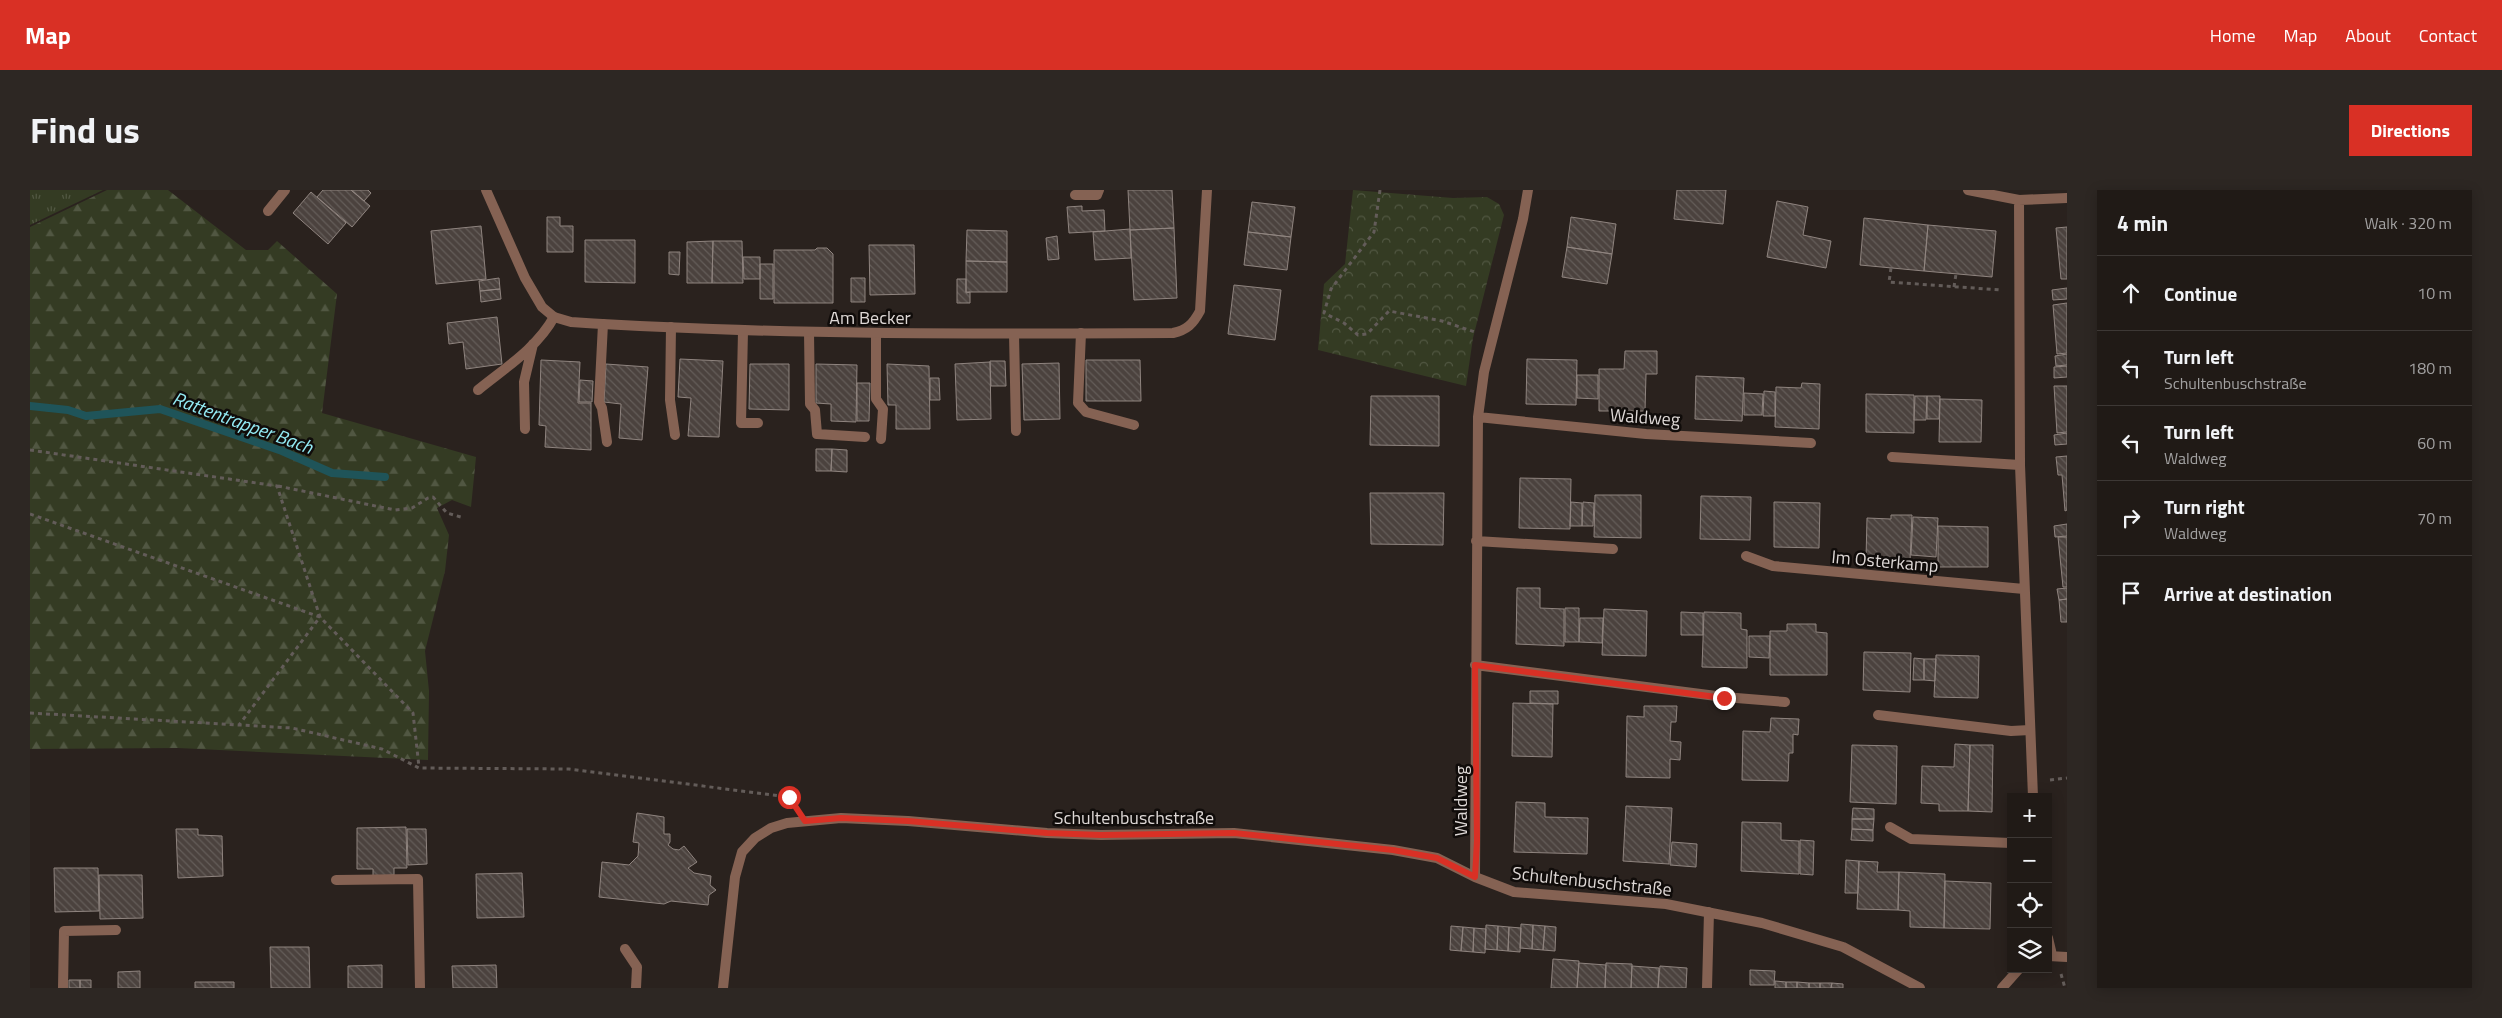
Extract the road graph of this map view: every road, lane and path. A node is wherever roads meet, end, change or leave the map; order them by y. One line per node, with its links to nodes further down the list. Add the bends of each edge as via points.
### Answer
1 (286, 190): 11 (street)
2 (486, 190): 16 (street, via 525,278 542,308)
3 (1098, 190): 8 (street, via 1098,195)
4 (1207, 190): 23 (street, Am Becker, via 1200,311 1194,322 1185,330 1173,333)
5 (1380, 190): 24 (path, via 1374,232 1331,289 1324,313 1358,334 1367,334 1389,311 1442,321)
6 (1528, 190): 24 (street, Waldweg)
7 (1968, 190): 10 (street)
8 (1075, 195)
9 (2067, 198): 10 (street)
10 (2020, 200): 15 (street)
11 (268, 211)
12 (1891, 268): 14 (path, via 1889,282)
13 (1956, 274): 14 (path)
14 (1954, 287): 15 (path)
15 (2019, 291): 39 (street)
16 (554, 317): 17 (street, Am Becker, via 571,322); 25 (street)
17 (603, 324): 18 (street, Am Becker); 35 (street, via 599,402)
18 (671, 327): 19 (street, Am Becker); 32 (street, via 670,400)
19 (743, 331): 20 (street, Am Becker); 28 (street, via 741,423)
20 (809, 332): 21 (street, Am Becker); 33 (street, via 810,404 816,410 816,434)
21 (876, 333): 22 (street, Am Becker); 34 (street, via 876,398 883,409)
22 (1014, 334): 23 (street, Am Becker); 31 (street)
23 (1081, 334): 29 (street, via 1078,403 1086,412)
24 (1492, 337): 27 (street, Waldweg)
25 (534, 344): 26 (street); 30 (street, via 524,382)
26 (478, 390)
27 (1478, 417): 36 (street, Waldweg, via 1646,434); 43 (street, Waldweg)
28 (758, 423)
29 (1134, 425)
30 (525, 428)
31 (1016, 431)
32 (675, 435)
33 (865, 437)
34 (881, 440)
35 (607, 442)
36 (1811, 443)
37 (30, 450): 40 (path)
38 (1892, 457): 39 (street)
39 (2020, 465): 46 (street)
40 (277, 486): 42 (path, via 395,510 412,508 433,497 447,513); 47 (path)
41 (30, 514): 47 (path)
42 (464, 518)
43 (1476, 541): 44 (street); 48 (street, Waldweg)
44 (1612, 548)
45 (1746, 556): 46 (street, Im Osterkamp, via 1773,566)
46 (2024, 589): 53 (street)
47 (320, 618): 52 (path); 54 (path, via 413,713)
48 (1475, 665): 49 (street, via 1724,698); 59 (street, Waldweg)
49 (1785, 702)
50 (30, 713): 52 (path)
51 (1878, 715): 53 (street, via 2011,731)
52 (239, 725): 54 (path, via 292,728 382,749)
53 (2030, 730): 55 (street)
54 (419, 768): 56 (path, via 569,769 789,797)
55 (2033, 793)
56 (805, 821): 59 (street, Schultenbuschstraße, via 850,818 1101,835 1234,833 1437,858); 70 (street, Schultenbuschstraße, via 771,828 742,852 735,877)
57 (1890, 827): 58 (street, via 1911,839)
58 (2007, 844)
59 (1475, 877): 61 (street, Schultenbuschstraße, via 1514,892 1625,899)
60 (336, 880): 68 (street, via 418,879)
61 (1709, 912): 71 (street); 72 (street, Schultenbuschstraße, via 1762,922 1843,947)
62 (116, 930): 67 (street, via 64,931)
63 (625, 949): 69 (street, via 637,967)
64 (2052, 956): 65 (street)
65 (2067, 957)
66 (2015, 973): 73 (street)
67 (63, 988)
68 (420, 988)
69 (636, 988)
70 (723, 988)
71 (1708, 988)
72 (1920, 988)
73 (2002, 988)

